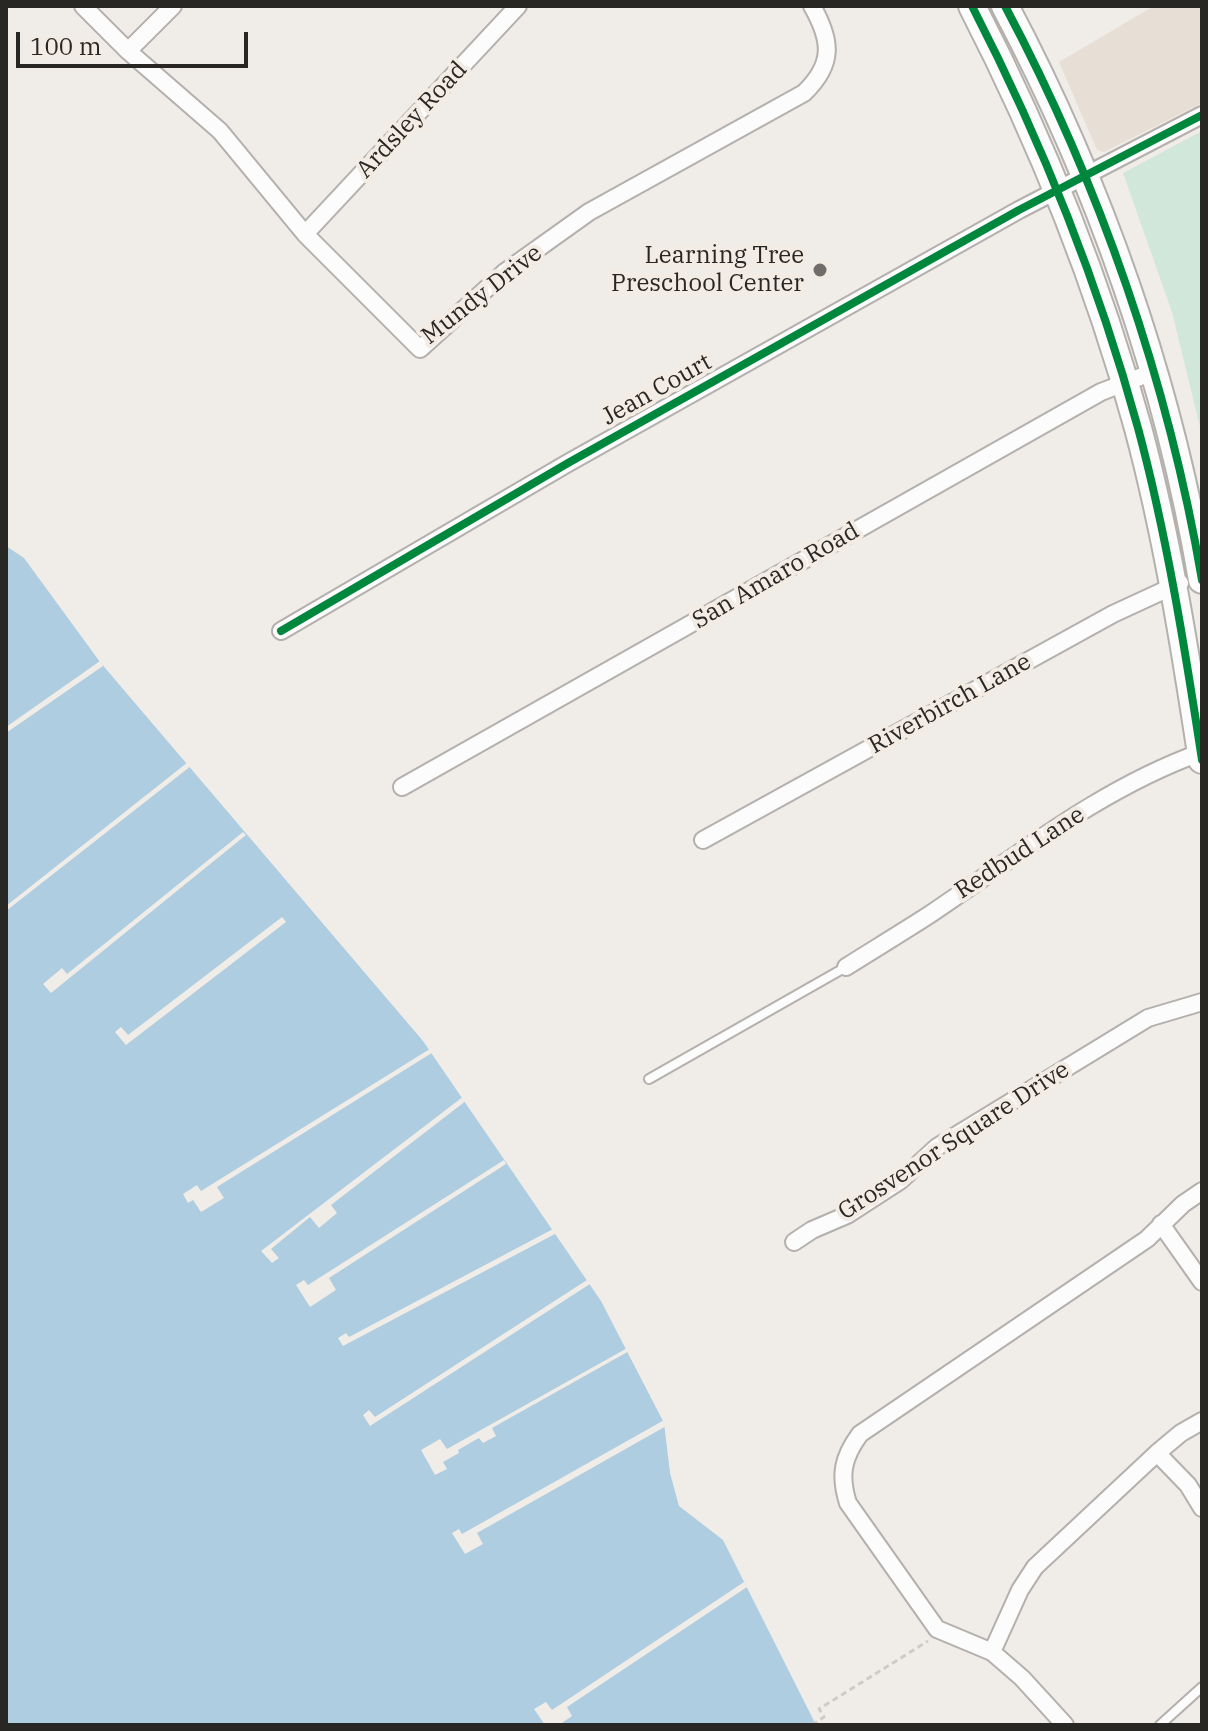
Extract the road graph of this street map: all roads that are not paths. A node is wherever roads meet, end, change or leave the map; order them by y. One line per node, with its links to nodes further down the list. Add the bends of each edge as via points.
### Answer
1 (83, 6): 7 (street, Mundy Drive)
2 (173, 6): 7 (street)
3 (518, 6): 11 (street, Ardsley Road)
4 (812, 6): 11 (street, Mundy Drive, via 827,37 826,62 804,93 589,212 505,272 420,349)
5 (972, 6): 10 (main road)
6 (1005, 6): 9 (main road)
7 (128, 51): 11 (street, Mundy Drive, via 220,131)
8 (1202, 115): 9 (street, Jean Court)
9 (1085, 174): 10 (street, Jean Court); 12 (main road)
10 (1057, 189): 13 (main road); 16 (street, Jean Court, via 581,455)
11 (305, 234)
12 (1153, 372): 13 (street, San Amaro Road); 14 (main road, via 1187,484)
13 (1124, 383): 15 (main road); 18 (street, San Amaro Road, via 1087,399)
14 (1202, 578): 15 (street, Riverbirch Lane)
15 (1172, 586): 17 (main road); 19 (street, Riverbirch Lane)
16 (281, 631)
17 (1202, 755): 20 (street, Redbud Lane, via 1128,784)
18 (402, 787)
19 (703, 840)
20 (846, 967): 22 (lane)
21 (1202, 1002): 25 (street, Grosvenor Square Drive, via 1148,1018 937,1147 901,1180 847,1215)
22 (649, 1079)
23 (1202, 1191): 24 (street)
24 (1161, 1224): 26 (street); 30 (street, via 1147,1239 860,1434 849,1450 842,1485 848,1503 929,1620 948,1635)
25 (794, 1242)
26 (1202, 1282)
27 (1202, 1421): 28 (street)
28 (1157, 1453): 29 (street); 30 (street, via 1035,1567)
29 (1202, 1508)
30 (992, 1652): 32 (street)
31 (1202, 1687): 33 (lane)
32 (1065, 1725)
33 (1160, 1725)

